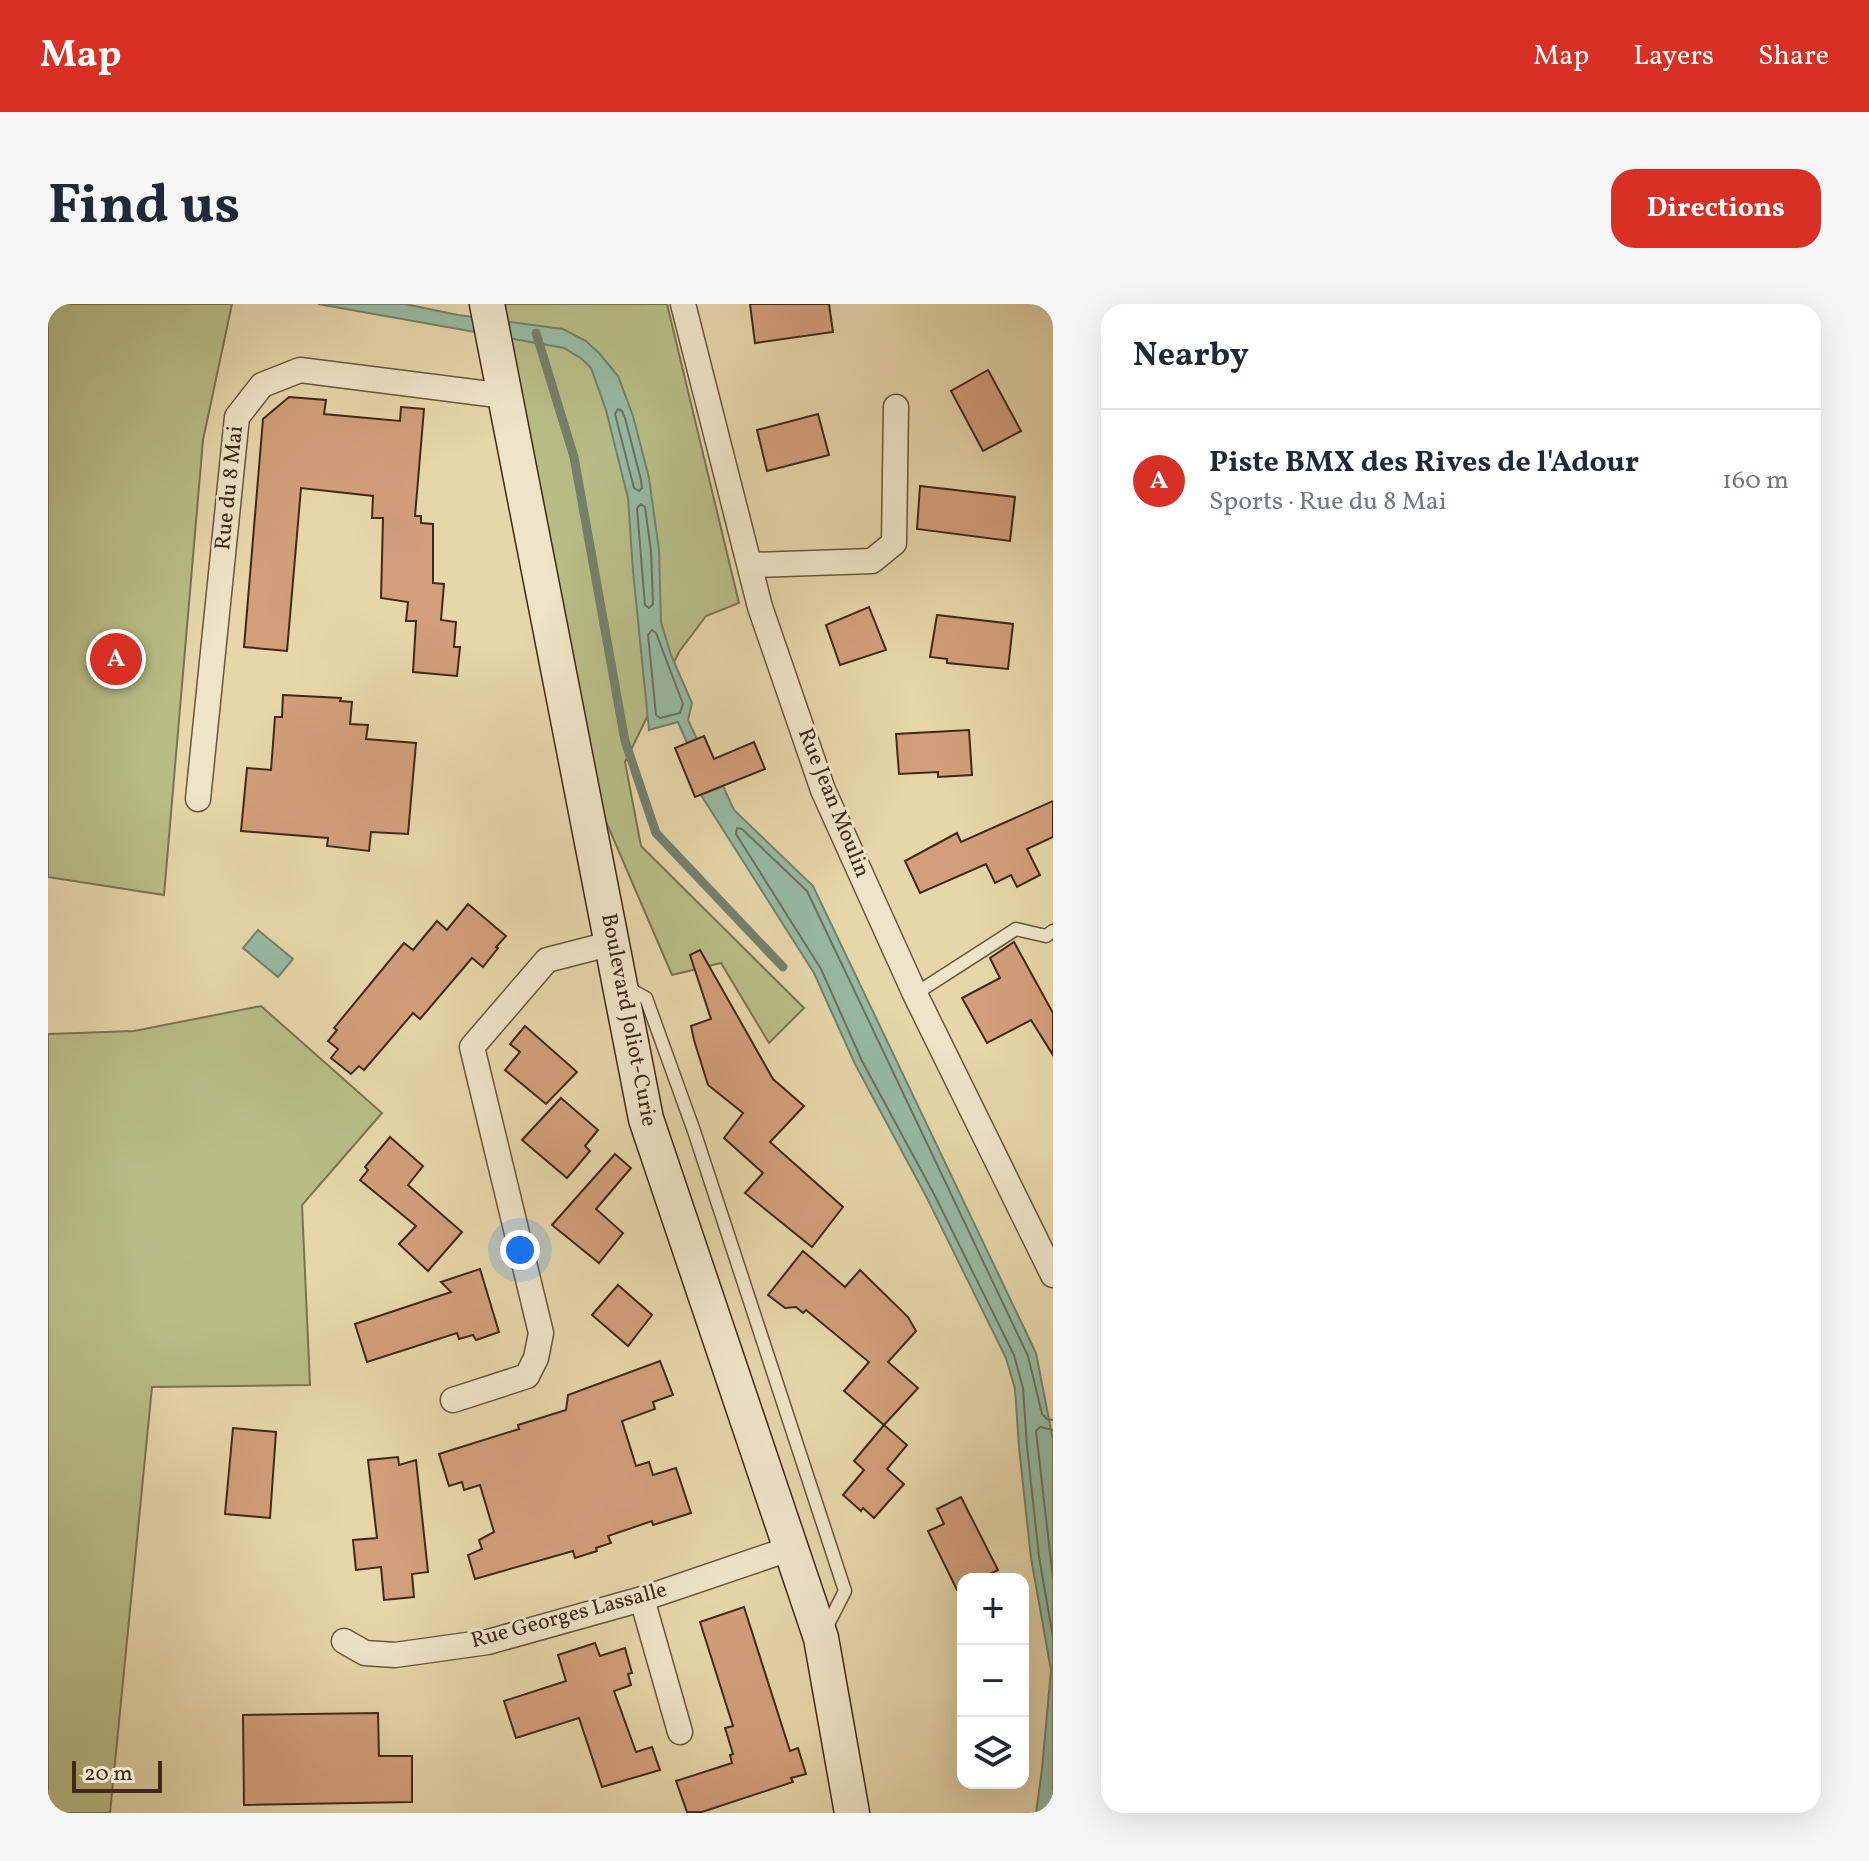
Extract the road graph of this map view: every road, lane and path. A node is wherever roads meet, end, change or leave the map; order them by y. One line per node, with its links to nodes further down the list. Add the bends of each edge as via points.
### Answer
1 (487, 304): 3 (main road, Boulevard Joliot-Curie)
2 (683, 304): 5 (street, Rue Jean Moulin)
3 (505, 396): 6 (street, Rue du 8 Mai, via 300,370 262,385 245,406 237,417); 8 (main road, Boulevard Joliot-Curie)
4 (896, 407): 5 (street, via 894,543 872,561)
5 (751, 565): 10 (street, Rue Jean Moulin, via 760,607 823,790)
6 (198, 799)
7 (1053, 931): 10 (lane, via 1046,936 1016,929)
8 (613, 943): 9 (main road, Boulevard Joliot-Curie); 12 (street, via 547,960 472,1047 541,1333 527,1376)
9 (620, 984): 13 (main road, Boulevard Joliot-Curie, via 646,1119); 15 (lane, via 646,998 845,1591)
10 (915, 994): 11 (street, Rue Jean Moulin)
11 (1053, 1275)
12 (453, 1400)
13 (792, 1548): 14 (street, Rue Georges Lassalle); 15 (main road, Boulevard Joliot-Curie)
14 (642, 1599): 16 (street, Rue Georges Lassalle, via 488,1642 395,1655 365,1653); 17 (street)
15 (821, 1638): 18 (main road, Boulevard Joliot-Curie)
16 (344, 1641)
17 (680, 1732)
18 (852, 1813)

